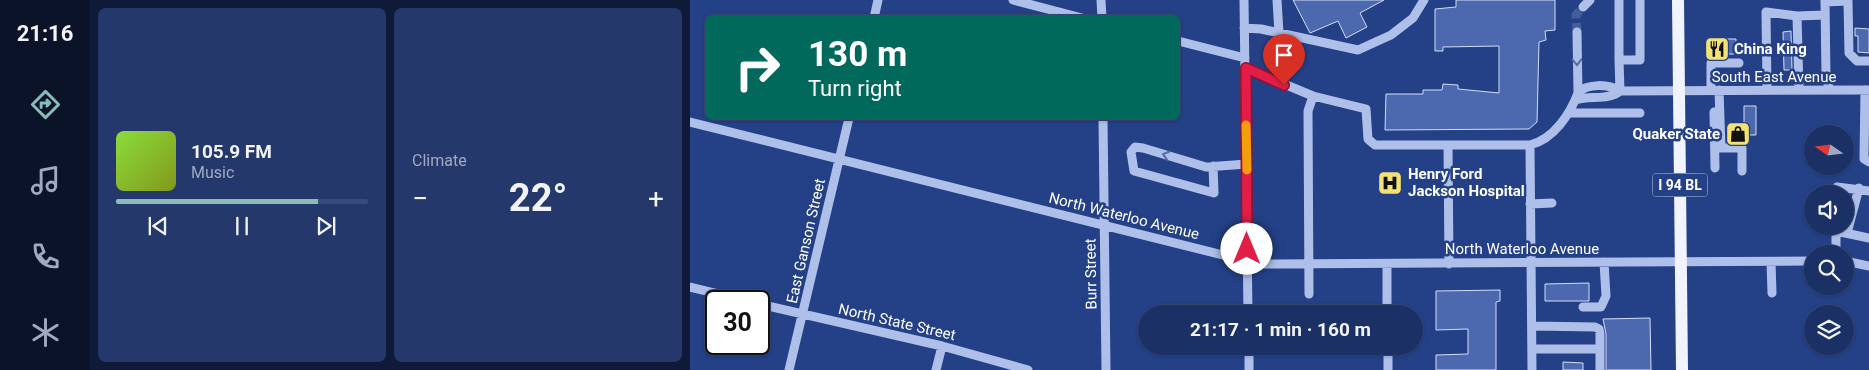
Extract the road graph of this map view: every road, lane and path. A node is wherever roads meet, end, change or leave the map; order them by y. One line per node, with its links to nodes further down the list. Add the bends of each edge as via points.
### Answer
1 (878, 0): 12 (street)
2 (1013, 0): 13 (street)
3 (1101, 0): 14 (street)
4 (1244, 0): 17 (street)
5 (1277, 0): 19 (street)
6 (1424, 0): 19 (street, via 1413,18 1391,35 1358,50)
7 (1619, 0): 22 (street)
8 (1640, 0): 22 (street, via 1640,60)
9 (1678, 0): 32 (main road, I 94 BL)
10 (1825, 1): 11 (street); 15 (street)
11 (1848, 1): 23 (street, via 1849,53 1857,61)
12 (875, 15)
13 (1070, 15)
14 (1102, 15)
15 (1826, 15): 16 (street); 29 (street, via 1826,78)
16 (1797, 16): 27 (street, via 1766,12); 28 (street)
17 (1244, 28): 19 (street); 21 (street)
18 (1577, 32): 34 (street, one-way to 34)
19 (1279, 33)
20 (1180, 42): 21 (street)
21 (1245, 58): 25 (street)
22 (1619, 60): 31 (street)
23 (1869, 61)
24 (1739, 63): 26 (street, via 1711,63)
25 (1246, 68): 33 (street); 46 (street)
26 (1715, 90): 27 (street, South East Avenue); 32 (street, South East Avenue); 43 (street, via 1719,112)
27 (1767, 90): 28 (street, South East Avenue)
28 (1799, 90): 29 (street, South East Avenue)
29 (1830, 90): 30 (street, South East Avenue)
30 (1867, 90): 37 (street)
31 (1620, 91): 32 (street, South East Avenue); 34 (street, South East Avenue, via 1614,96)
32 (1679, 91): 59 (main road, I 94 BL)
33 (1313, 96): 41 (street, via 1366,109 1368,139 1375,145); 68 (street, via 1308,111)
34 (1577, 96): 35 (street)
35 (1570, 113): 36 (street); 42 (street, via 1540,142)
36 (1640, 113)
37 (1867, 119): 45 (street, via 1864,159)
38 (848, 120): 44 (street, East Ganson Street)
39 (1103, 120): 56 (street, Burr Street)
40 (690, 122): 44 (street, North Waterloo Avenue)
41 (1448, 145): 42 (street); 66 (street)
42 (1530, 145): 54 (street)
43 (1718, 148): 48 (street); 49 (street, via 1742,148)
44 (839, 158): 56 (street, North Waterloo Avenue); 78 (street, East Ganson Street)
45 (1869, 162)
46 (1247, 164): 47 (street); 61 (street)
47 (1213, 166): 47 (street, one-way to 47, via 1206,167 1143,148 1135,147 1131,152 1134,172 1214,193)
48 (1715, 168)
49 (1742, 171)
50 (1854, 188): 51 (street)
51 (1859, 188): 52 (street); 55 (street)
52 (1869, 191)
53 (1552, 203): 54 (street)
54 (1530, 204): 64 (street)
55 (1854, 207)
56 (1104, 225): 61 (street, North Waterloo Avenue); 88 (street, Burr Street)
57 (1854, 235): 58 (street)
58 (1869, 238)
59 (1681, 261): 62 (street, North Waterloo Avenue); 63 (street, North Waterloo Avenue); 93 (main road, I 94 BL)
60 (1804, 261): 63 (street, North Waterloo Avenue)
61 (1247, 262): 68 (street, North Waterloo Avenue); 74 (street)
62 (1604, 262): 64 (street, North Waterloo Avenue); 77 (street, via 1606,296 1601,307)
63 (1771, 262): 73 (street)
64 (1532, 263): 66 (street, North Waterloo Avenue); 79 (street)
65 (1387, 264): 66 (street, North Waterloo Avenue); 68 (street, North Waterloo Avenue); 75 (street)
66 (1449, 264)
67 (1854, 264): 69 (street)
68 (1308, 265): 72 (street)
69 (1869, 266)
70 (690, 287): 71 (street)
71 (705, 291)
72 (1309, 294)
73 (1772, 294)
74 (1248, 305)
75 (1387, 305)
76 (770, 307): 78 (street, North State Street)
77 (1582, 307)
78 (802, 314): 80 (street, North State Street); 85 (street, East Ganson Street)
79 (1532, 326): 81 (street, via 1595,327); 82 (street)
80 (942, 346): 86 (street); 87 (street, North State Street)
81 (1600, 348): 82 (street); 92 (street)
82 (1532, 349): 91 (street)
83 (1249, 355): 89 (street)
84 (1388, 355): 90 (street)
85 (789, 370)
86 (936, 370)
87 (1028, 370)
88 (1106, 370)
89 (1249, 370)
90 (1388, 370)
91 (1532, 370)
92 (1600, 370)
93 (1682, 370)

